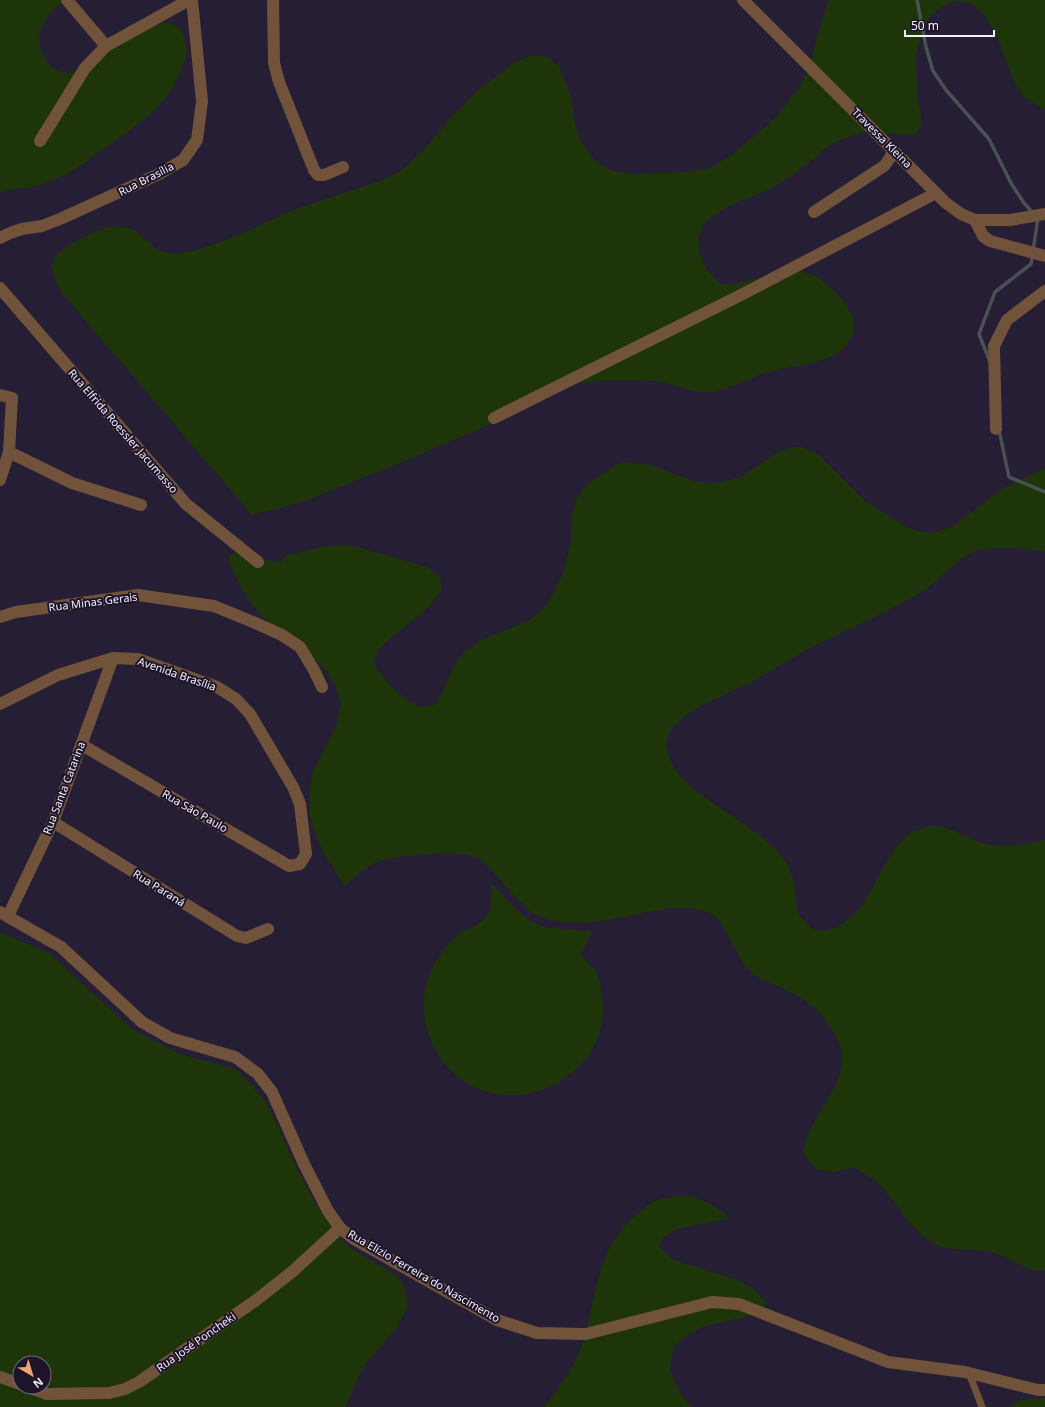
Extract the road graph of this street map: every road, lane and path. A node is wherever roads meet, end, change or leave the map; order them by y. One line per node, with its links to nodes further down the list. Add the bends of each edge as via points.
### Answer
1 (67, 0): 5 (street)
2 (190, 0): 5 (street); 13 (street, Rua Brasília, via 202,101 197,140 183,160 160,174 60,219)
3 (273, 0): 8 (street, via 274,63 314,170 318,175 324,175)
4 (743, 0): 7 (street, Travessa Kleina)
5 (106, 46): 6 (street, via 84,68)
6 (40, 140)
7 (893, 150): 9 (street, Travessa Kleina); 10 (street, via 884,166)
8 (343, 167)
9 (936, 193): 12 (street, Travessa Kleina, via 961,214); 18 (street, via 739,296)
10 (814, 212)
11 (1045, 214): 12 (street, Travessa Kleina, via 1010,220)
12 (975, 220): 14 (street, via 983,236 990,241)
13 (0, 238)
14 (1045, 256)
15 (0, 288): 23 (street, Rua Elfrida Roessler Jacumasso, via 186,504)
16 (1045, 291): 19 (street, via 1007,320 994,346)
17 (0, 395): 20 (street, via 12,398)
18 (494, 418)
19 (996, 430)
20 (9, 452): 21 (street); 22 (street, via 72,483)
21 (0, 480)
22 (141, 505)
23 (258, 562)
24 (0, 617): 26 (street, Rua Minas Gerais, via 16,612 138,595 214,606 276,633 300,647)
25 (113, 658): 27 (street, Avenida Brasília, via 58,675); 28 (street, Rua Santa Catarina); 30 (street, Avenida Brasília, via 138,659 217,687 236,699 250,714 293,787 300,804)
26 (322, 687)
27 (0, 704)
28 (82, 745): 29 (street, Rua Santa Catarina); 30 (street, Rua São Paulo, via 289,866 300,864)
29 (53, 822): 31 (street, Rua Santa Catarina); 32 (street, Rua Paraná, via 237,936 246,938)
30 (306, 854)
31 (4, 914): 33 (street, Rua Elízio Ferreira do Nascimento, via 61,947 142,1022 170,1038 235,1057 258,1074 272,1092 328,1211)
32 (268, 929)
33 (340, 1228): 34 (street, Rua Elízio Ferreira do Nascimento, via 354,1239 497,1320 537,1333 586,1334 712,1302 739,1304 888,1362); 38 (street, Rua José Poncheki, via 255,1301 139,1382 110,1393)
34 (969, 1373): 37 (street, Rua Elízio Ferreira do Nascimento); 39 (lane)
35 (0, 1377): 36 (street)
36 (12, 1381)
37 (1045, 1390)
38 (52, 1394)
39 (982, 1407)

